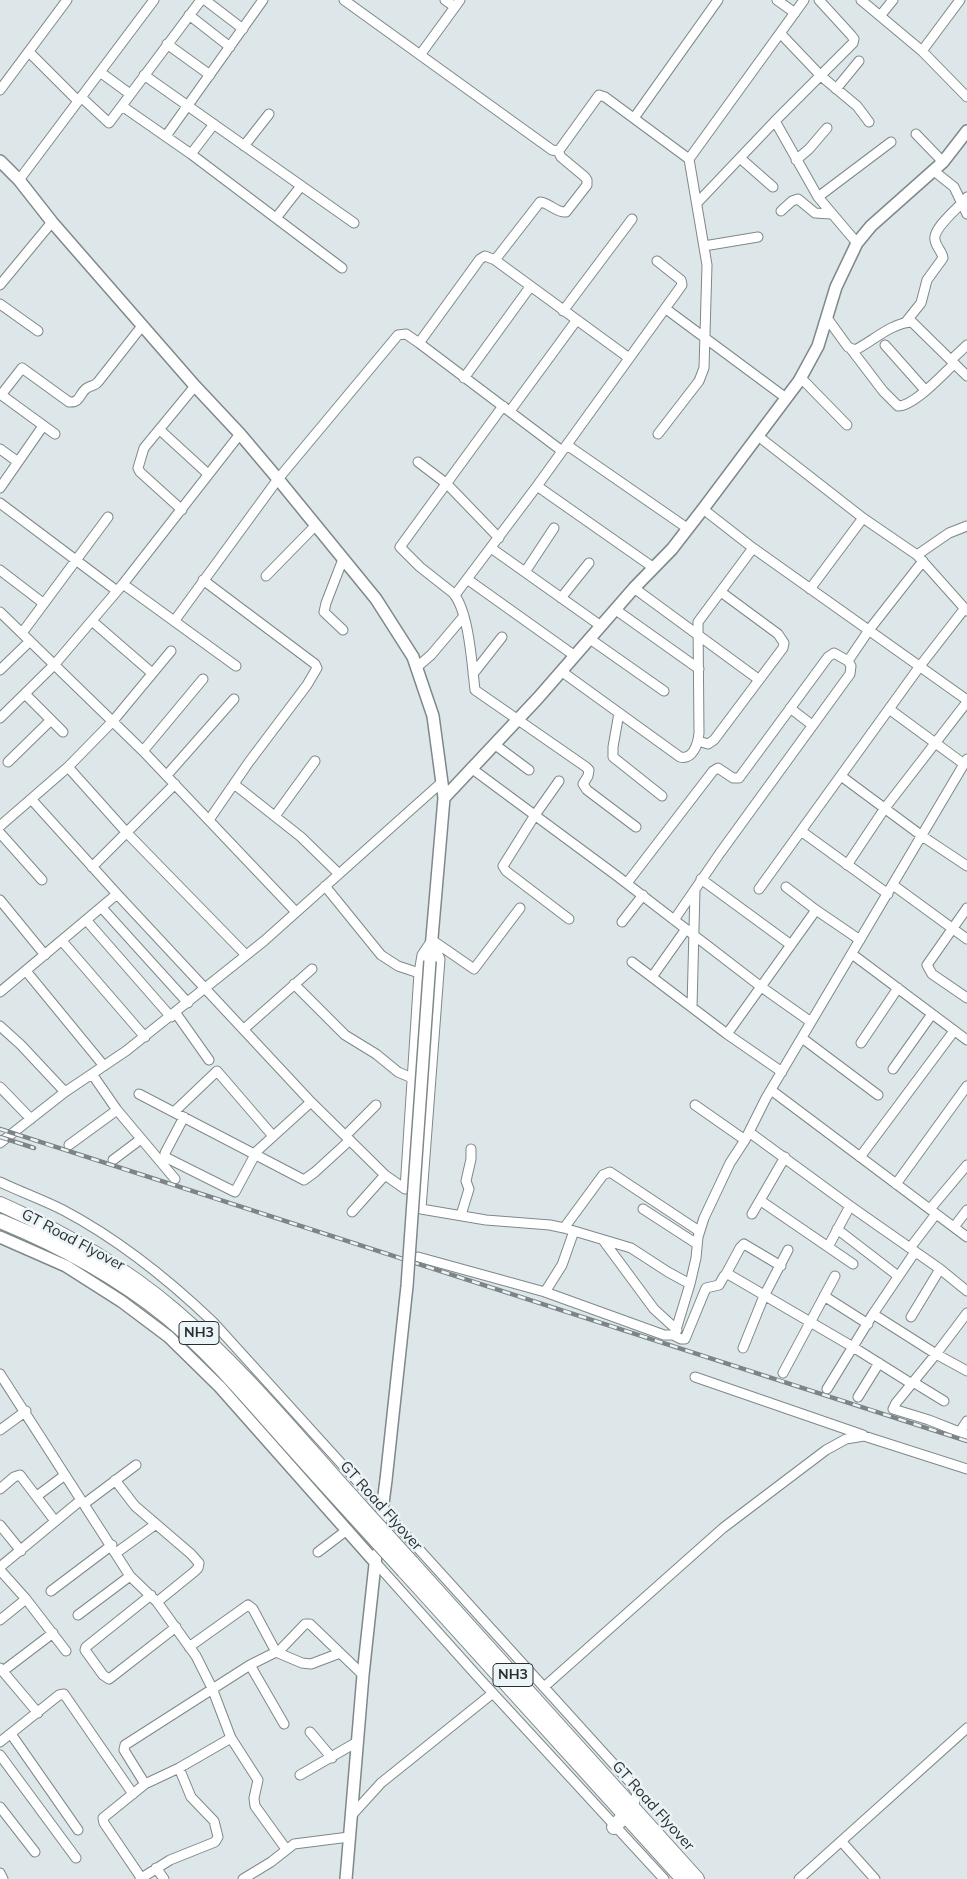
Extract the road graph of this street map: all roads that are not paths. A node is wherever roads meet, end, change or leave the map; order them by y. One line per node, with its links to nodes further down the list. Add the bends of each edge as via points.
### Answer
1 (67, 0): 24 (street)
2 (154, 0): 27 (street)
3 (201, 0): 17 (street)
4 (204, 0): 19 (street)
5 (263, 0): 19 (street)
6 (344, 0): 25 (street)
7 (445, 0): 15 (street)
8 (718, 0): 39 (street)
9 (777, 0): 16 (street)
10 (804, 0): 16 (street)
11 (819, 0): 30 (street, via 854,41)
12 (861, 0): 18 (street)
13 (892, 0): 18 (street)
14 (960, 0): 23 (street)
15 (458, 4): 25 (street)
16 (795, 13): 20 (street)
17 (189, 15): 21 (street); 22 (street)
18 (880, 16): 23 (street)
19 (243, 29): 22 (street)
20 (781, 34): 30 (street); 52 (street)
21 (167, 44): 28 (street); 29 (street)
22 (230, 47): 29 (street)
23 (922, 51): 34 (street)
24 (29, 52): 32 (street); 35 (street)
25 (420, 55): 49 (street, via 528,134)
26 (859, 61): 31 (street)
27 (100, 72): 33 (street); 35 (street)
28 (144, 75): 33 (street); 37 (street)
29 (210, 75): 37 (street)
30 (820, 76): 31 (street); 40 (street)
31 (836, 89): 41 (street)
32 (0, 90)
33 (130, 94): 36 (street)
34 (967, 97)
35 (80, 99): 36 (street, via 109,123); 57 (street)
36 (122, 106): 46 (street)
37 (188, 106): 42 (street); 46 (street)
38 (269, 114): 48 (street)
39 (634, 118): 49 (street, via 599,95); 52 (street)
40 (775, 121): 51 (street); 53 (street)
41 (869, 122)
42 (214, 124): 48 (street); 50 (street)
43 (827, 128): 53 (street)
44 (967, 131): 55 (street)
45 (916, 134): 55 (street)
46 (166, 136): 50 (street)
47 (891, 142): 60 (street)
48 (244, 146): 58 (street)
49 (558, 151): 73 (street, via 585,177 587,185 566,212 544,202 538,204)
50 (191, 154): 66 (street)
51 (740, 158): 59 (street); 62 (street)
52 (689, 159): 62 (street)
53 (796, 160): 60 (street)
54 (0, 161): 57 (street)
55 (943, 162): 56 (street)
56 (934, 171): 61 (street); 71 (street, via 877,220)
57 (19, 180): 68 (street)
58 (301, 186): 66 (street); 69 (street)
59 (772, 187)
60 (818, 197): 64 (street)
61 (964, 200): 65 (street); 83 (street, via 936,232 934,240 942,261 929,275 923,299)
62 (698, 202): 72 (street)
63 (781, 211): 64 (street, via 798,199 816,213)
64 (831, 214): 71 (street)
65 (967, 214)
66 (276, 218): 75 (street)
67 (632, 219): 80 (street)
68 (52, 222): 76 (street); 84 (street)
69 (354, 223)
70 (758, 237): 72 (street)
71 (858, 243): 81 (street, via 841,274)
72 (704, 246): 86 (street, via 708,277)
73 (495, 260): 77 (street); 87 (street, via 483,256)
74 (656, 261): 79 (street, via 683,281)
75 (342, 268)
76 (0, 285)
77 (530, 287): 80 (street); 94 (street)
78 (0, 304): 85 (street)
79 (666, 309): 86 (street); 91 (street)
80 (563, 311): 82 (street)
81 (827, 318): 90 (street); 95 (street, via 816,352)
82 (576, 321): 91 (street); 100 (street)
83 (905, 323): 90 (street); 92 (street, via 915,323)
84 (142, 326): 96 (street); 98 (street, via 96,385 88,388 75,402 69,402 22,368)
85 (38, 331)
86 (706, 339): 99 (street); 106 (street, via 704,368 699,381)
87 (419, 343): 94 (street); 113 (street, via 406,334 395,338)
88 (967, 344): 92 (street)
89 (886, 345): 97 (street)
90 (851, 349): 97 (street, via 895,405 906,405)
91 (629, 358): 108 (street)
92 (953, 362): 93 (street); 97 (street)
93 (967, 376)
94 (464, 378): 100 (street)
95 (801, 378): 99 (street); 101 (street)
96 (194, 386): 103 (street); 105 (street)
97 (925, 390)
98 (0, 394): 102 (street)
99 (786, 398): 107 (street)
100 (506, 408): 108 (street); 114 (street)
101 (847, 425)
102 (43, 426): 104 (street); 110 (street)
103 (160, 430): 112 (street); 119 (street, via 141,454 138,470)
104 (55, 434)
105 (240, 434): 112 (street); 113 (street)
106 (658, 434)
107 (758, 436): 118 (street); 121 (street)
108 (564, 448): 115 (street); 125 (street)
109 (0, 449): 110 (street)
110 (18, 462): 116 (street)
111 (418, 462): 114 (street)
112 (208, 474): 119 (street)
113 (278, 479): 122 (street); 138 (street)
114 (447, 484): 126 (street); 144 (street, via 400,546)
115 (538, 486): 126 (street); 133 (street)
116 (0, 488)
117 (0, 503): 131 (street)
118 (703, 509): 125 (street); 128 (street)
119 (182, 510): 139 (street)
120 (108, 517): 131 (street)
121 (863, 518): 129 (street); 141 (street)
122 (315, 526): 130 (street); 136 (street)
123 (967, 526): 129 (street, via 949,533)
124 (554, 528): 135 (street)
125 (687, 528): 133 (street)
126 (499, 538): 127 (street)
127 (491, 548): 135 (street); 137 (street)
128 (754, 548): 141 (street); 143 (street)
129 (920, 558): 147 (street); 155 (street)
130 (343, 559): 154 (street, via 324,612); 167 (street, via 376,599)
131 (76, 560): 142 (street); 146 (street)
132 (589, 563): 145 (street)
133 (654, 568): 140 (street)
134 (0, 570): 146 (street)
135 (525, 572): 145 (street)
136 (266, 576)
137 (467, 579): 144 (street); 162 (street)
138 (203, 580): 151 (street); 203 (street, via 317,668)
139 (123, 584): 142 (street); 151 (street)
140 (634, 588): 148 (street); 157 (street)
141 (810, 588): 155 (street)
142 (117, 591): 152 (street)
143 (721, 592): 157 (street, via 698,622); 173 (street, via 782,638 783,648)
144 (455, 595): 150 (street)
145 (561, 598): 153 (street)
146 (43, 603): 156 (street)
147 (966, 609): 166 (street)
148 (616, 610): 153 (street); 168 (street)
149 (0, 612): 156 (street)
150 (464, 616): 167 (street); 172 (street)
151 (175, 620): 165 (street)
152 (92, 621): 164 (street); 171 (street)
153 (601, 626): 159 (street)
154 (343, 630)
155 (869, 630): 163 (street); 166 (street)
156 (22, 633): 160 (street)
157 (699, 635): 168 (street); 173 (street)
158 (502, 636): 172 (street)
159 (590, 639): 162 (street); 175 (street)
160 (30, 641): 164 (street); 169 (street)
161 (171, 652): 171 (street)
162 (575, 656): 170 (street)
163 (848, 662): 179 (street, via 832,654); 186 (street, via 850,674)
164 (54, 664): 176 (street); 185 (street)
165 (236, 666)
166 (920, 666): 178 (street); 180 (street)
167 (418, 667): 201 (street, via 433,716)
168 (699, 669): 188 (street)
169 (0, 670)
170 (561, 671): 181 (street); 184 (street)
171 (152, 673): 185 (street)
172 (473, 674): 184 (street, via 475,690)
173 (758, 679): 188 (street, via 714,740 708,744)
174 (203, 680): 191 (street)
175 (664, 691)
176 (25, 694): 182 (street); 183 (street)
177 (234, 699): 198 (street)
178 (967, 701): 189 (street)
179 (790, 708): 186 (street); 223 (street, via 739,778 733,778 718,768 713,770)
180 (889, 710): 189 (street); 199 (street)
181 (619, 713): 188 (street, via 680,757 691,755); 204 (street, via 613,757)
182 (0, 718)
183 (51, 720): 187 (street); 194 (street)
184 (517, 720): 190 (street); 212 (street, via 586,767 589,772 584,784 587,790)
185 (113, 721): 191 (street); 195 (street)
186 (812, 724): 221 (street)
187 (63, 732)
188 (698, 740)
189 (935, 743): 193 (street); 207 (street)
190 (494, 744): 196 (street); 197 (street)
191 (143, 751): 198 (street)
192 (315, 761): 209 (street)
193 (966, 761): 216 (street)
194 (8, 762)
195 (68, 767): 206 (street); 215 (street)
196 (471, 768): 205 (street); 208 (street)
197 (529, 770)
198 (167, 775): 202 (street)
199 (841, 776): 207 (street); 213 (street)
200 (559, 781): 208 (street)
201 (442, 782): 205 (street); 220 (street)
202 (176, 784): 210 (street); 215 (street)
203 (234, 784): 209 (street); 210 (street)
204 (662, 796)
205 (444, 798): 246 (street)
206 (32, 800): 211 (street); 218 (street)
207 (885, 808): 216 (street); 217 (street)
208 (535, 815): 223 (street); 238 (street, via 504,863 504,869)
209 (275, 816): 220 (street)
210 (209, 820): 237 (street)
211 (0, 826)
212 (636, 827)
213 (800, 831): 217 (street); 227 (street)
214 (0, 833): 222 (street)
215 (127, 833): 218 (street); 252 (street)
216 (922, 836): 219 (street); 224 (street)
217 (847, 864): 230 (street)
218 (92, 866): 229 (street)
219 (967, 866)
220 (339, 874): 225 (street)
221 (701, 879): 228 (street); 249 (street)
222 (42, 880)
223 (627, 883): 231 (street)
224 (893, 885): 230 (street); 242 (street)
225 (325, 886): 237 (street); 256 (street, via 382,955 398,966)
226 (786, 887): 236 (street)
227 (759, 889)
228 (695, 890): 239 (street); 244 (street)
229 (117, 894): 233 (street); 260 (street)
230 (888, 894): 247 (street)
231 (643, 896): 239 (street); 241 (street)
232 (0, 900): 251 (street)
233 (102, 908): 240 (street); 264 (street)
234 (520, 908): 246 (street, via 474,969)
235 (967, 908): 242 (street)
236 (816, 910): 247 (street); 249 (street)
237 (296, 912): 252 (street)
238 (569, 919)
239 (674, 920): 243 (street)
240 (87, 921): 248 (street); 266 (street)
241 (622, 922)
242 (952, 928): 245 (street); 263 (street, via 928,962 928,968)
243 (686, 929): 244 (street); 257 (street)
244 (694, 936): 259 (street); 265 (street)
245 (967, 939)
246 (432, 940): 256 (street, via 422,955); 320 (street, via 440,959 421,1209); 376 (street, bridge, via 407,1286)
247 (860, 940): 250 (street)
248 (62, 941): 251 (street); 273 (street)
249 (792, 945): 259 (street)
250 (852, 954): 261 (street); 268 (street)
251 (45, 955): 255 (street)
252 (246, 955): 260 (street)
253 (632, 962): 257 (street)
254 (312, 969): 258 (street)
255 (26, 971): 262 (street); 278 (street)
256 (419, 973): 282 (street)
257 (652, 977): 265 (street)
258 (294, 984): 270 (street); 282 (street, via 345,1035 398,1072)
259 (760, 986): 268 (street); 272 (street)
260 (206, 987): 264 (street); 270 (street)
261 (898, 988): 267 (street); 276 (street)
262 (0, 992)
263 (967, 998)
264 (188, 1003): 266 (street)
265 (692, 1007): 272 (street)
266 (173, 1014): 273 (street); 277 (street)
267 (932, 1014): 271 (street); 279 (street)
268 (811, 1022): 274 (street)
269 (0, 1026): 286 (street)
270 (244, 1029): 289 (street)
271 (954, 1031): 275 (street); 305 (street)
272 (727, 1034): 280 (street)
273 (145, 1037): 278 (street)
274 (802, 1038): 280 (street); 288 (street)
275 (967, 1040)
276 (861, 1043)
277 (209, 1060)
278 (104, 1066): 281 (street)
279 (893, 1069)
280 (782, 1072): 285 (street)
281 (92, 1074): 286 (street); 292 (street)
282 (412, 1078): 308 (street, via 405,1189)
283 (967, 1086): 311 (street)
284 (0, 1087): 295 (street)
285 (771, 1090): 297 (street); 305 (street)
286 (66, 1092): 295 (street)
287 (139, 1094): 293 (street)
288 (878, 1095)
289 (311, 1102): 296 (street); 298 (street)
290 (376, 1105): 298 (street)
291 (695, 1105): 297 (street)
292 (117, 1110): 299 (street); 301 (street)
293 (174, 1112): 294 (street); 296 (street, via 217,1071)
294 (184, 1117): 303 (street); 303 (street, via 165,1153 170,1160 235,1192)
295 (30, 1119): 300 (street)
296 (273, 1136): 303 (street)
297 (747, 1136): 304 (street); 326 (street, via 730,1163)
298 (348, 1138): 303 (street, via 304,1180); 308 (street)
299 (141, 1139): 306 (street); 309 (street)
300 (0, 1143)
301 (68, 1145)
302 (470, 1149): 320 (street, via 466,1181 468,1192)
303 (254, 1155)
304 (785, 1157): 312 (street); 314 (street)
305 (860, 1157): 311 (street)
306 (113, 1160)
307 (967, 1166): 318 (street)
308 (385, 1175): 317 (street)
309 (175, 1179)
310 (0, 1182): 376 (street, via 90,1226 175,1288 212,1322)
311 (896, 1184): 318 (street)
312 (761, 1200): 319 (street); 331 (street)
313 (0, 1204): 377 (highway, GT Road Flyover / NH3, via 82,1245 174,1310 229,1361)
314 (850, 1206): 324 (street); 333 (street)
315 (642, 1209): 330 (street)
316 (967, 1210): 322 (street)
317 (352, 1212)
318 (933, 1212): 322 (street); 333 (street)
319 (752, 1214)
320 (461, 1216): 323 (street)
321 (0, 1221): 377 (highway, GT Road Flyover / NH3, via 76,1257 121,1284 167,1318 221,1367)
322 (954, 1227): 328 (street)
323 (564, 1228): 325 (street); 326 (street, via 603,1175 610,1172)
324 (838, 1229): 331 (street); 340 (street)
325 (574, 1231): 329 (street); 343 (street, via 562,1265)
326 (699, 1231): 330 (street)
327 (0, 1237): 381 (street, via 66,1266 169,1337 220,1387)
328 (967, 1237)
329 (603, 1240): 341 (street, via 637,1251); 351 (street)
330 (697, 1244): 341 (street)
331 (828, 1247): 335 (street)
332 (788, 1250): 336 (street)
333 (912, 1250): 337 (street); 340 (street)
334 (418, 1257): 343 (street)
335 (854, 1264)
336 (781, 1266): 338 (street, via 744,1244); 344 (street)
337 (940, 1269): 342 (street); 348 (street)
338 (726, 1274): 344 (street); 351 (street, via 719,1285 706,1288 685,1338 681,1339)
339 (835, 1276): 345 (street)
340 (898, 1276): 347 (street)
341 (690, 1284): 351 (street)
342 (967, 1291)
343 (545, 1292): 351 (street, via 664,1335)
344 (764, 1296): 349 (street); 353 (street)
345 (824, 1296): 349 (street); 350 (street)
346 (967, 1313): 354 (street)
347 (873, 1314): 350 (street); 354 (street)
348 (911, 1317)
349 (810, 1322): 352 (street); 357 (street)
350 (868, 1324): 352 (street)
351 (675, 1332)
352 (854, 1347): 355 (street); 361 (street)
353 (743, 1348)
354 (936, 1354): 356 (street); 360 (street)
355 (879, 1363): 360 (street); 362 (street)
356 (967, 1371)
357 (783, 1373)
358 (0, 1374): 364 (street)
359 (695, 1377): 368 (street)
360 (913, 1383): 363 (street); 367 (street, via 894,1410)
361 (827, 1389)
362 (858, 1397)
363 (944, 1401)
364 (26, 1411): 366 (street); 371 (street)
365 (967, 1421): 367 (street)
366 (0, 1430)
367 (963, 1434)
368 (864, 1436): 370 (street); 402 (street, via 846,1439 826,1450 723,1528)
369 (136, 1465): 372 (street)
370 (967, 1469)
371 (65, 1475): 374 (street); 375 (street)
372 (116, 1480): 375 (street); 379 (street, via 132,1503)
373 (0, 1489): 374 (street, via 20,1475)
374 (37, 1496): 378 (street)
375 (83, 1502): 378 (street); 382 (street)
376 (382, 1508): 385 (street); 402 (street)
377 (358, 1512): 420 (highway, GT Road Flyover / NH3, bridge)
378 (55, 1522): 383 (street)
379 (156, 1524): 382 (street); 390 (street, via 199,1563 194,1572)
380 (0, 1525): 383 (street)
381 (347, 1530): 384 (street); 385 (street)
382 (114, 1549): 387 (street); 388 (street)
383 (20, 1551): 386 (street)
384 (318, 1552)
385 (375, 1562): 401 (street); 404 (street)
386 (0, 1569): 389 (street)
387 (130, 1576): 390 (street); 391 (street)
388 (50, 1591)
389 (26, 1599): 392 (street); 394 (street)
390 (154, 1599): 393 (street); 393 (street, via 86,1647 103,1675 109,1679)
391 (78, 1615)
392 (0, 1620)
393 (176, 1627): 395 (street)
394 (53, 1633): 396 (street); 400 (street)
395 (189, 1647): 397 (street, via 248,1605); 403 (street)
396 (66, 1651)
397 (276, 1652): 398 (street, via 311,1664); 398 (street, via 305,1624 310,1624); 399 (street)
398 (340, 1653): 401 (street)
399 (250, 1666): 403 (street); 406 (street)
400 (1, 1669): 405 (street)
401 (363, 1675): 412 (street)
402 (544, 1687): 420 (street, via 637,1793)
403 (212, 1688): 410 (street); 417 (street, via 125,1745 124,1750)
404 (493, 1693): 421 (street, via 386,1779); 422 (street)
405 (38, 1713): 409 (street); 418 (street, via 64,1694)
406 (284, 1724)
407 (967, 1728): 425 (street)
408 (310, 1732): 414 (street)
409 (11, 1734): 411 (street); 423 (street)
410 (231, 1738): 415 (street); 426 (street, via 258,1780 255,1806)
411 (0, 1742)
412 (357, 1742): 414 (street); 421 (street)
413 (0, 1755): 428 (street)
414 (332, 1758): 416 (street)
415 (178, 1768): 417 (street); 429 (street, via 186,1790 214,1821 218,1837 214,1842)
416 (300, 1775)
417 (144, 1784): 418 (street)
418 (133, 1794): 432 (street, via 103,1820)
419 (0, 1807): 427 (street)
420 (629, 1811): 422 (highway); 437 (highway, GT Road Flyover / NH3); 438 (highway, GT Road Flyover / NH3)
421 (351, 1816): 424 (street)
422 (614, 1827): 436 (street)
423 (78, 1830)
424 (349, 1837): 426 (street, via 298,1843); 435 (street)
425 (841, 1842): 439 (street); 440 (street)
426 (286, 1849): 434 (street)
427 (35, 1852)
428 (76, 1858)
429 (156, 1868): 432 (street); 433 (street)
430 (0, 1873): 431 (street)
431 (3, 1879)
432 (141, 1879)
433 (164, 1879)
434 (244, 1879)
435 (346, 1879)
436 (664, 1879)
437 (683, 1879)
438 (697, 1879)
439 (800, 1879)
440 (875, 1879)

